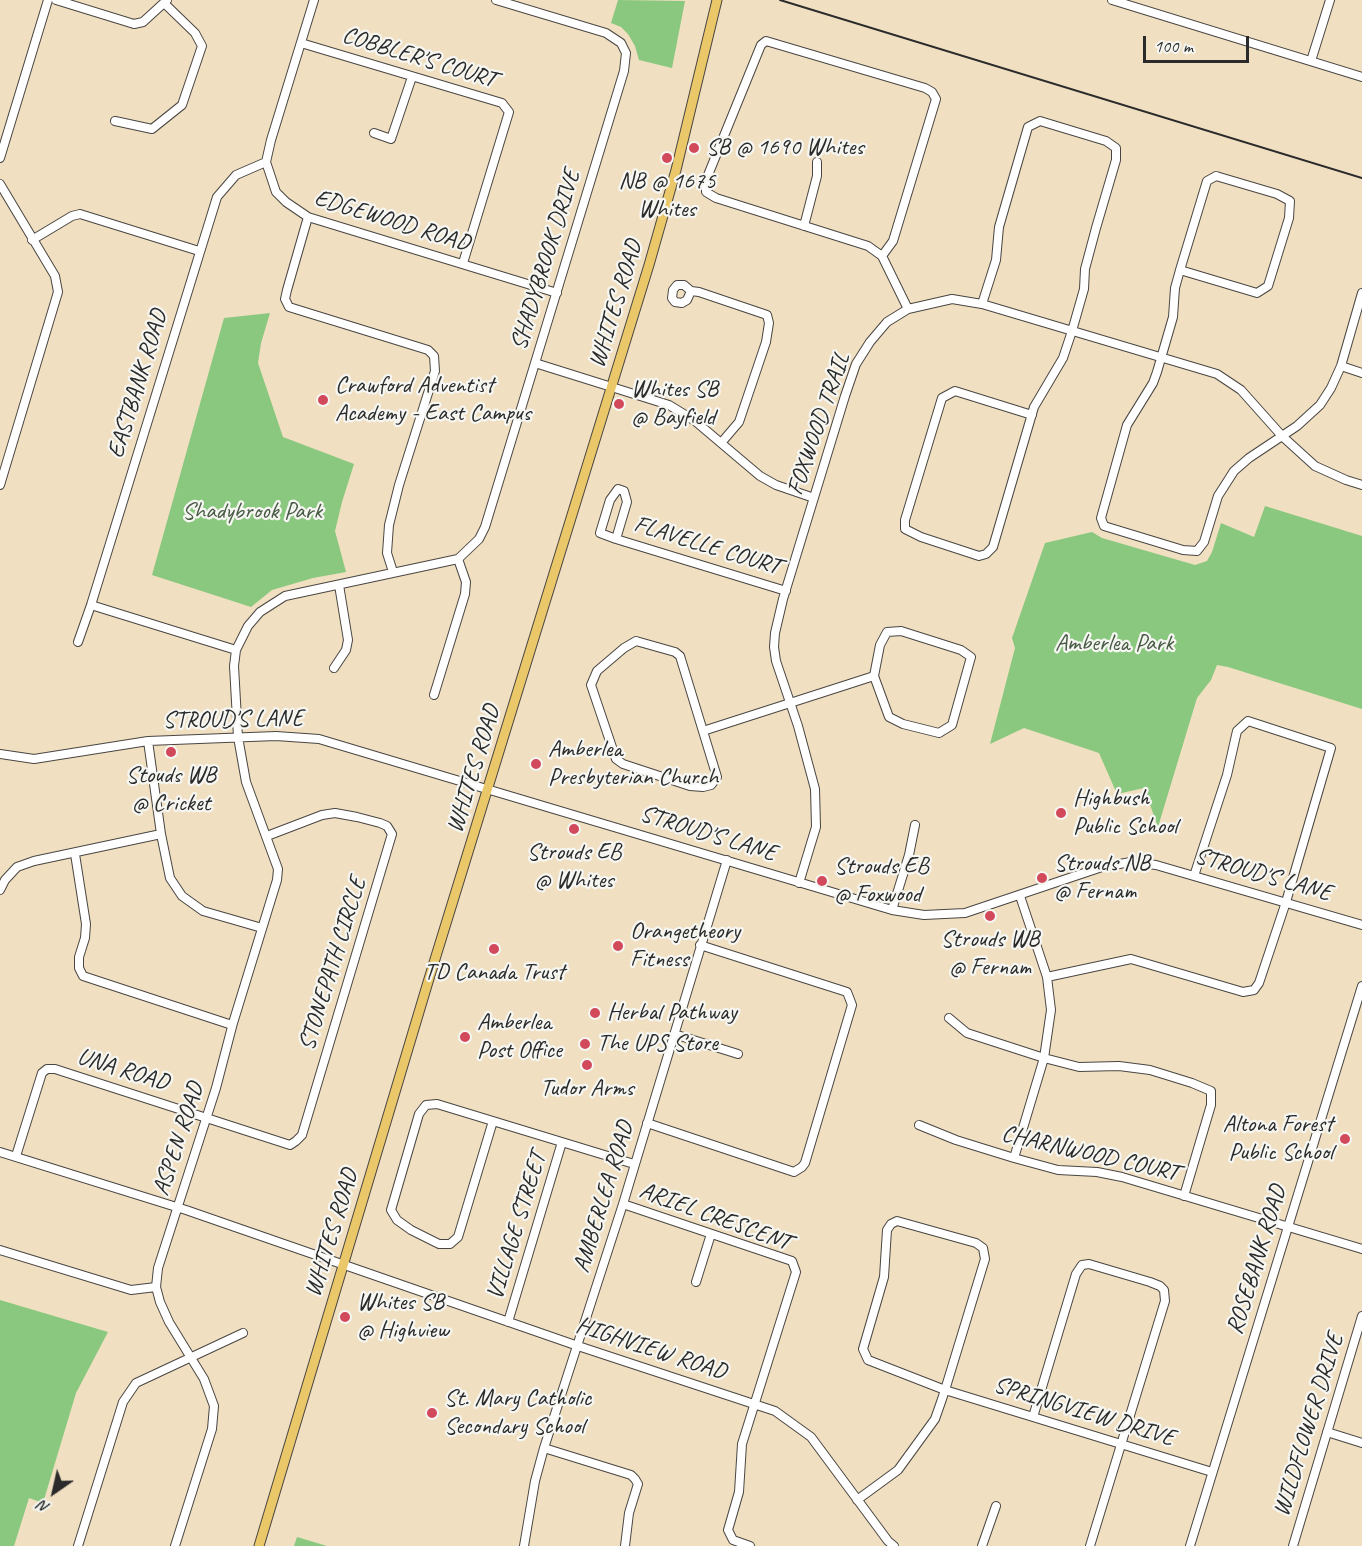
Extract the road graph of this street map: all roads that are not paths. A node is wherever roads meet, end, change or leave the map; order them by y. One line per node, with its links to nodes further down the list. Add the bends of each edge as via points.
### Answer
1 (48, 0): 15 (street)
2 (56, 0): 7 (street, via 134,24 142,22)
3 (314, 0): 9 (street)
4 (496, 0): 27 (street, SHADYBROOK DRIVE, via 606,33 621,43 627,53)
5 (1113, 0): 10 (street)
6 (1330, 0): 10 (street)
7 (166, 1): 13 (street, via 202,46 182,105 152,129)
8 (716, 4): 36 (main road, WHITES ROAD, via 676,170)
9 (301, 43): 11 (street, COBBLER'S COURT); 16 (street)
10 (1311, 62): 12 (street)
11 (412, 77): 14 (street, via 391,139); 24 (street, COBBLER'S COURT, via 502,103 509,112)
12 (1362, 77)
13 (115, 121)
14 (374, 133)
15 (0, 158)
16 (266, 162): 19 (street, EDGEWOOD ROAD, via 276,192); 22 (street, EASTBANK ROAD, via 236,175 221,191)
17 (817, 162): 20 (street)
18 (0, 184): 21 (street)
19 (308, 217): 24 (street, EDGEWOOD ROAD); 45 (street, via 286,290 289,307 429,350 434,356 435,371 389,525 387,553)
20 (804, 226): 23 (street, via 868,246); 23 (street, via 706,192 706,180 766,40 925,88 936,99 893,241)
21 (32, 240): 22 (street, via 80,214); 40 (street, via 55,276 58,292)
22 (199, 251): 48 (street, EASTBANK ROAD)
23 (882, 256): 30 (street)
24 (463, 263): 27 (street, EDGEWOOD ROAD)
25 (1180, 270): 25 (street, via 1257,293 1268,286 1289,218 1290,201 1216,176 1207,181); 32 (street, via 1173,317)
26 (691, 291): 39 (street, via 767,315 769,323 739,422)
27 (556, 293): 33 (street, SHADYBROOK DRIVE)
28 (1362, 293): 34 (street)
29 (982, 304): 30 (street, FOXWOOD TRAIL, via 952,299); 31 (street, FOXWOOD TRAIL); 31 (street, via 1028,127 1040,121 1063,127 1116,148)
30 (908, 309): 42 (street, FOXWOOD TRAIL, via 887,322 856,364)
31 (1072, 331): 32 (street, FOXWOOD TRAIL); 37 (street, via 1063,358)
32 (1160, 357): 38 (street, FOXWOOD TRAIL, via 1217,374 1241,390); 38 (street, via 1153,383 1127,425 1101,518 1104,526 1197,551 1204,542 1225,483 1249,458)
33 (535, 363): 36 (street); 44 (street, SHADYBROOK DRIVE, via 485,527)
34 (1341, 366): 35 (street); 38 (street, via 1320,405)
35 (1362, 373)
36 (610, 387): 39 (street, via 669,405); 59 (main road, WHITES ROAD)
37 (1032, 415): 37 (street, via 955,391 942,398 905,529 979,556 986,554 993,547)
38 (1282, 435): 41 (street, FOXWOOD TRAIL, via 1315,466)
39 (721, 443): 42 (street, via 768,481)
40 (0, 485)
41 (1362, 485)
42 (814, 498): 47 (street, FOXWOOD TRAIL)
43 (616, 539): 43 (street, FLAVELLE COURT, via 627,502 624,491 618,489 610,500 600,532); 47 (street, FLAVELLE COURT)
44 (458, 559): 45 (street); 53 (street, via 466,582 465,594)
45 (393, 572): 46 (street)
46 (339, 585): 50 (street, via 285,596 260,612); 51 (street, via 348,640)
47 (786, 591): 54 (street, FOXWOOD TRAIL, via 774,648)
48 (91, 605): 49 (street, EASTBANK ROAD); 50 (street)
49 (78, 642)
50 (236, 650): 56 (street)
51 (334, 668)
52 (874, 676): 52 (street, via 889,717 939,733 952,725 971,657 961,650 901,631 887,632 880,645); 54 (street)
53 (434, 695)
54 (789, 704): 55 (street); 66 (street, FOXWOOD TRAIL, via 815,789 816,827)
55 (704, 731): 55 (street, via 675,651 636,641 593,678 591,685 616,759 623,764 690,786 711,785 717,777)
56 (238, 737): 57 (street, STROUD'S LANE); 59 (street, STROUD'S LANE, via 319,739); 62 (street, ASPEN ROAD, via 246,782)
57 (148, 741): 58 (street, STROUD'S LANE, via 34,759); 61 (street)
58 (0, 754)
59 (488, 789): 64 (street, STROUD'S LANE); 97 (main road, WHITES ROAD)
60 (915, 825): 70 (street)
61 (161, 834): 63 (street); 72 (street, via 170,878 182,896 203,911)
62 (267, 836): 72 (street, ASPEN ROAD, via 278,869); 81 (street, STONEPATH CIRCLE, via 335,813 380,823 392,834 302,1135 290,1145)
63 (75, 854): 67 (street, via 17,867); 77 (street, via 86,924 79,957 83,976)
64 (727, 860): 66 (street, STROUD'S LANE); 73 (street, AMBERLEA ROAD)
65 (1194, 876): 68 (street, STROUD'S LANE, via 1131,862 1102,867); 69 (street, STROUD'S LANE); 69 (street, via 1227,776 1237,731 1248,721 1331,748)
66 (799, 883): 70 (street, STROUD'S LANE)
67 (0, 890)
68 (1020, 896): 70 (street, STROUD'S LANE, via 965,913 924,915); 74 (street)
69 (1286, 902): 71 (street, STROUD'S LANE); 74 (street, via 1254,990 1239,990 1131,959)
70 (892, 910)
71 (1362, 925)
72 (262, 928): 77 (street, ASPEN ROAD)
73 (700, 945): 78 (street, AMBERLEA ROAD); 83 (street, via 847,992 852,1005 805,1163 794,1172)
74 (1047, 977): 80 (street, via 1052,1010)
75 (1362, 986): 93 (street, ROSEBANK ROAD)
76 (949, 1018): 80 (street, via 967,1033)
77 (232, 1025): 81 (street, ASPEN ROAD)
78 (674, 1034): 79 (street); 83 (street, AMBERLEA ROAD)
79 (738, 1054)
80 (1044, 1058): 88 (street); 90 (street, via 1079,1067 1150,1070 1211,1091 1211,1105)
81 (207, 1117): 87 (street, UNA ROAD, via 47,1069 42,1073); 92 (street, ASPEN ROAD)
82 (493, 1121): 82 (street, via 437,1104 426,1105 419,1114 391,1210 397,1220 439,1244 450,1244 458,1237); 85 (street)
83 (647, 1123): 89 (street, AMBERLEA ROAD)
84 (919, 1125): 88 (street, CHARNWOOD COURT)
85 (562, 1142): 89 (street); 101 (street, VILLAGE STREET)
86 (0, 1152): 87 (street, HIGHVIEW ROAD)
87 (16, 1156): 92 (street, HIGHVIEW ROAD)
88 (1014, 1158): 90 (street, CHARNWOOD COURT, via 1058,1170 1122,1177)
89 (634, 1164): 91 (street, AMBERLEA ROAD)
90 (1184, 1196): 93 (street, CHARNWOOD COURT)
91 (623, 1204): 94 (street, ARIEL CRESCENT); 104 (street, AMBERLEA ROAD)
92 (177, 1207): 97 (street, HIGHVIEW ROAD); 99 (street, ASPEN ROAD)
93 (1287, 1227): 95 (street, CHARNWOOD COURT); 113 (street, ROSEBANK ROAD)
94 (711, 1234): 98 (street); 107 (street, ARIEL CRESCENT, via 792,1260 796,1272)
95 (1362, 1249)
96 (0, 1250): 99 (street, via 131,1290)
97 (344, 1263): 101 (street, HIGHVIEW ROAD); 118 (main road, WHITES ROAD)
98 (696, 1282)
99 (156, 1287): 105 (street, via 160,1302)
100 (1362, 1316): 103 (street, WILDFLOWER DRIVE)
101 (508, 1322): 104 (street, HIGHVIEW ROAD)
102 (243, 1333): 105 (street)
103 (1358, 1345): 109 (street, WILDFLOWER DRIVE)
104 (578, 1346): 107 (street, HIGHVIEW ROAD); 112 (street, AMBERLEA ROAD)
105 (191, 1357): 116 (street, via 136,1383 123,1402); 117 (street, via 210,1393 213,1418)
106 (945, 1390): 106 (street, SPRINGVIEW DRIVE, via 985,1259 983,1248 897,1221 887,1230 884,1277 863,1349 868,1360); 108 (street, SPRINGVIEW DRIVE); 114 (street, via 935,1419 898,1470)
107 (755, 1404): 114 (street, HIGHVIEW ROAD, via 775,1411 811,1437); 121 (street, via 742,1444 739,1492 728,1530 733,1540)
108 (1033, 1417): 111 (street, SPRINGVIEW DRIVE); 111 (street, via 1082,1265 1150,1282 1164,1290 1164,1301)
109 (1326, 1432): 110 (street); 126 (street, WILDFLOWER DRIVE)
110 (1362, 1443)
111 (1121, 1444): 113 (street, SPRINGVIEW DRIVE); 124 (street)
112 (544, 1448): 119 (street, AMBERLEA ROAD); 120 (street, via 635,1479 638,1484)
113 (1212, 1472): 125 (street, ROSEBANK ROAD)
114 (857, 1500): 122 (street, HIGHVIEW ROAD)
115 (996, 1506): 123 (street)
116 (78, 1546)
117 (175, 1546)
118 (259, 1546)
119 (524, 1546)
120 (625, 1546)
121 (750, 1546)
122 (894, 1546)
123 (982, 1546)
124 (1090, 1546)
125 (1190, 1546)
126 (1293, 1546)

